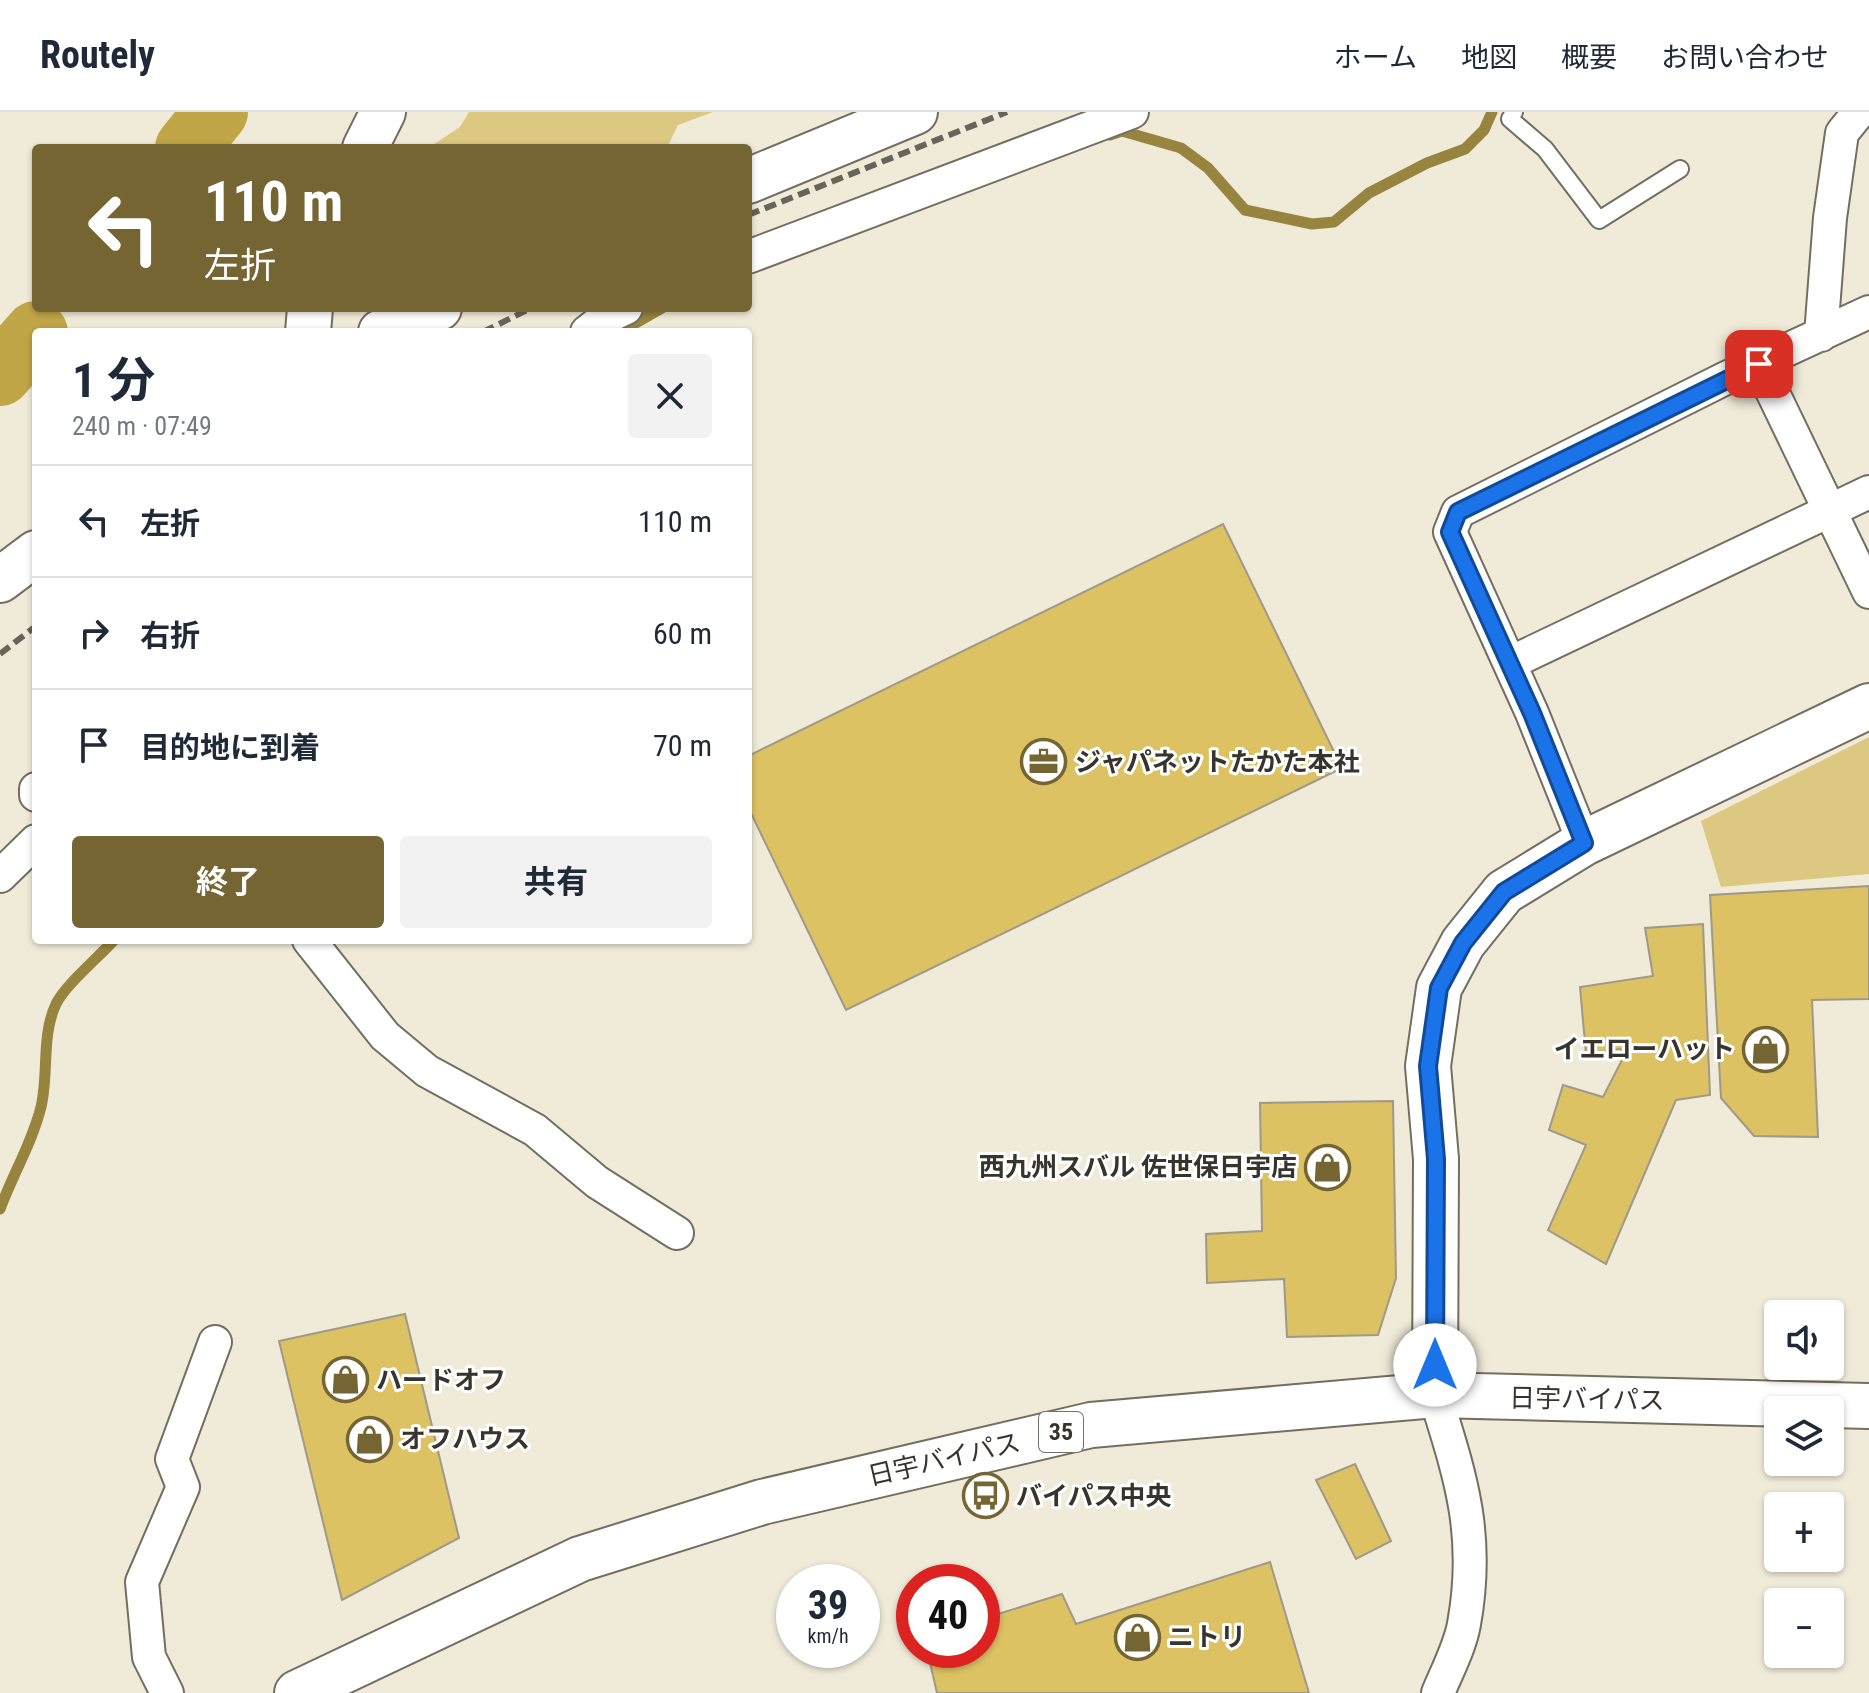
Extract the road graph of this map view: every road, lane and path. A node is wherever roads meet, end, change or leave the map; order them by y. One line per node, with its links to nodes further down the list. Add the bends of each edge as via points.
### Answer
1 (383, 112): 6 (main road)
2 (915, 112): 8 (main road)
3 (1132, 112): 9 (street)
4 (1514, 112): 7 (lane, via 1510,119 1545,149 1599,220)
5 (1859, 112): 15 (street, via 1842,133)
6 (367, 144)
7 (1680, 169)
8 (752, 179)
9 (752, 255)
10 (429, 312): 13 (main road)
11 (618, 312): 14 (street)
12 (1869, 312): 15 (street)
13 (391, 328)
14 (592, 328)
15 (1821, 335): 16 (street)
16 (1759, 364): 18 (street); 22 (street, via 1458,512 1450,532)
17 (1869, 492): 18 (street)
18 (1832, 510): 21 (street); 22 (street)
19 (32, 556): 20 (main road)
20 (0, 580)
21 (1869, 592)
22 (1510, 663): 24 (street)
23 (1869, 706): 24 (main road)
24 (1584, 843): 30 (main road, via 1504,892 1463,943 1439,988 1428,1066 1436,1159)
25 (32, 845): 26 (street)
26 (0, 876)
27 (312, 944): 28 (street, via 385,1036 427,1071 535,1130 597,1182)
28 (677, 1233)
29 (215, 1342): 32 (street, via 172,1459 183,1487 142,1582 149,1657)
30 (1435, 1395): 31 (main road, 日宇バイパス / 35); 33 (main road, 日宇バイパス / 35, via 1091,1425 762,1502 580,1559); 34 (street, via 1465,1492 1471,1557 1464,1626)
31 (1869, 1406)
32 (167, 1693)
33 (297, 1693)
34 (1438, 1693)

